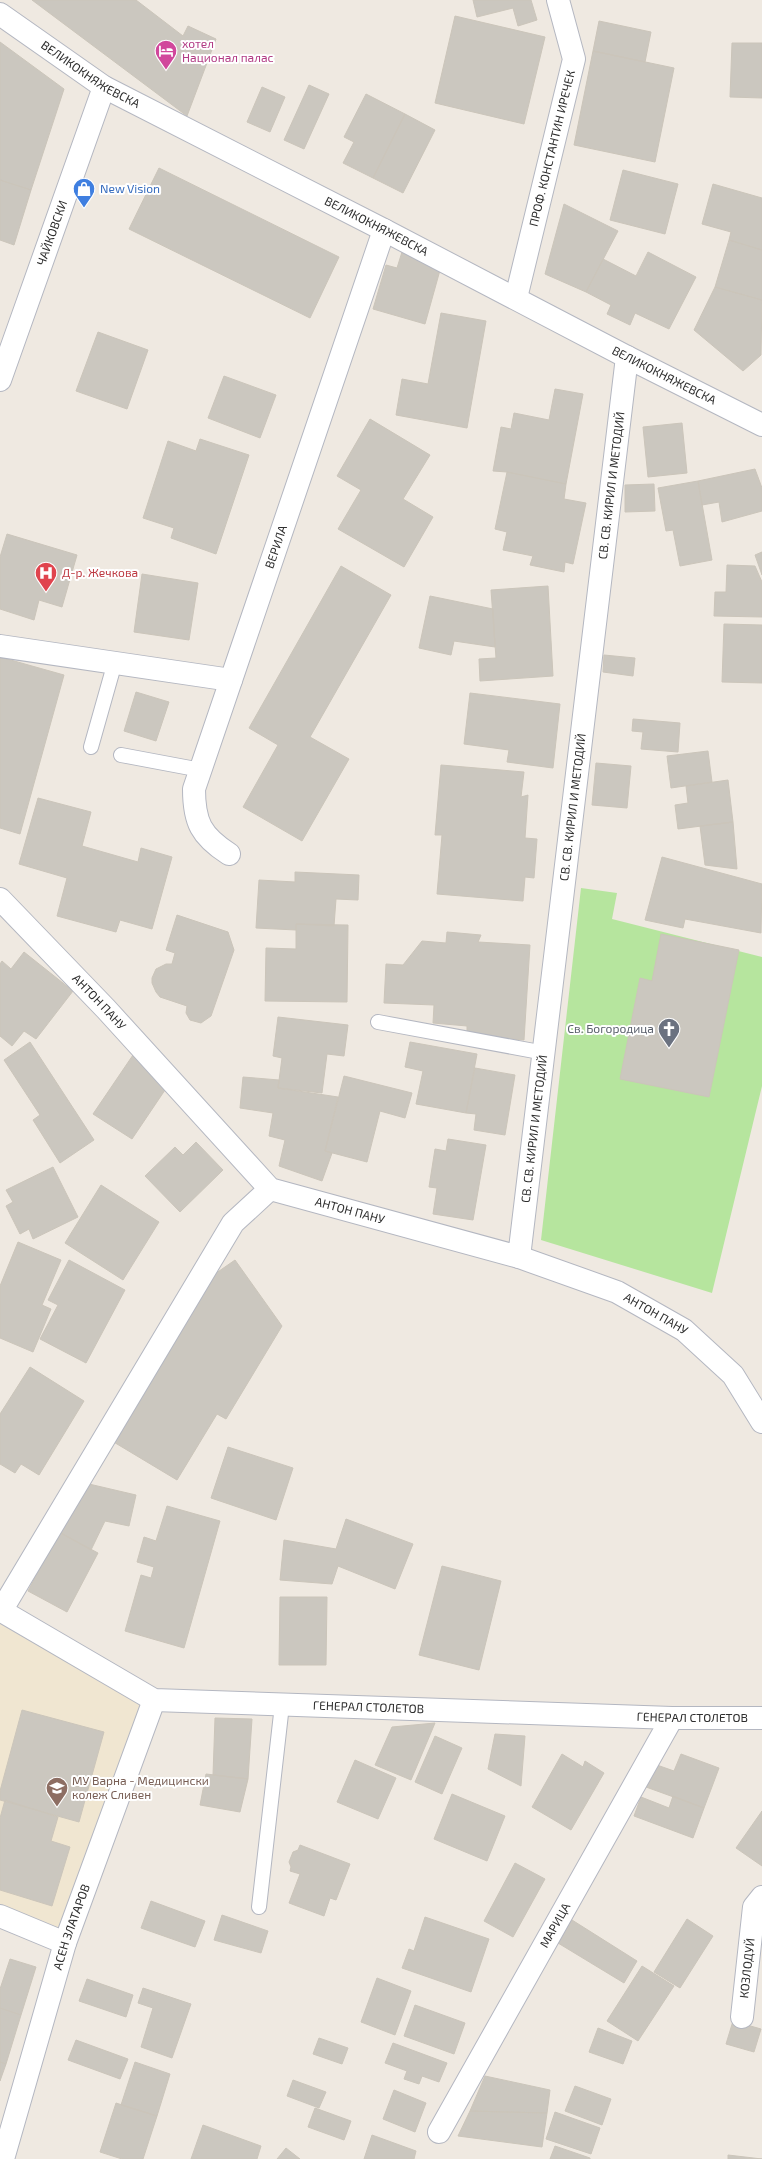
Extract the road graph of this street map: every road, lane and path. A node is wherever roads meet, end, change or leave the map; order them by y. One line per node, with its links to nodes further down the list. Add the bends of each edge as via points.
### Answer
1 (558, 0): 5 (street, ПРОФ. КОНСТАНТИН ИРЕЧЕК, via 574,59)
2 (0, 14): 3 (street, ВЕЛИКОКНЯЖЕВСКА)
3 (104, 87): 4 (street, ВЕЛИКОКНЯЖЕВСКА); 7 (street, ЧАЙКОВСКИ)
4 (384, 230): 5 (street, ВЕЛИКОКНЯЖЕВСКА); 11 (street, ВЕРИЛА)
5 (516, 298): 6 (street, ВЕЛИКОКНЯЖЕВСКА)
6 (627, 357): 8 (street, ВЕЛИКОКНЯЖЕВСКА); 18 (street, СВ. СВ. КИРИЛ И МЕТОДИЙ)
7 (0, 380)
8 (762, 425)
9 (0, 646): 10 (street)
10 (115, 662): 11 (street); 12 (lane)
11 (231, 680): 14 (street, ВЕРИЛА)
12 (91, 747)
13 (121, 755): 14 (lane)
14 (201, 770): 15 (street, ВЕРИЛА, via 194,788 194,808 200,828 212,843)
15 (229, 854)
16 (0, 899): 19 (street, АНТОН ПАНУ, via 106,1009)
17 (378, 1022): 18 (lane)
18 (545, 1053): 20 (street, СВ. СВ. КИРИЛ И МЕТОДИЙ)
19 (270, 1189): 20 (street, АНТОН ПАНУ); 22 (street, via 233,1222)
20 (519, 1257): 21 (street, АНТОН ПАНУ, via 617,1292 684,1330 733,1375)
21 (762, 1422)
22 (0, 1610): 23 (street, ГЕНЕРАЛ СТОЛЕТОВ)
23 (154, 1700): 24 (street, ГЕНЕРАЛ СТОЛЕТОВ); 30 (street, АСЕН ЗЛАТАРОВ)
24 (282, 1705): 25 (street, ГЕНЕРАЛ СТОЛЕТОВ); 28 (lane)
25 (672, 1718): 26 (street, ГЕНЕРАЛ СТОЛЕТОВ); 32 (street, МАРИЦА)
26 (762, 1718)
27 (762, 1898): 31 (street, КОЗЛОДУЙ, via 754,1907)
28 (258, 1907)
29 (0, 1916): 30 (street)
30 (65, 1943): 33 (street, АСЕН ЗЛАТАРОВ)
31 (742, 2017)
32 (439, 2132)
33 (3, 2159)

